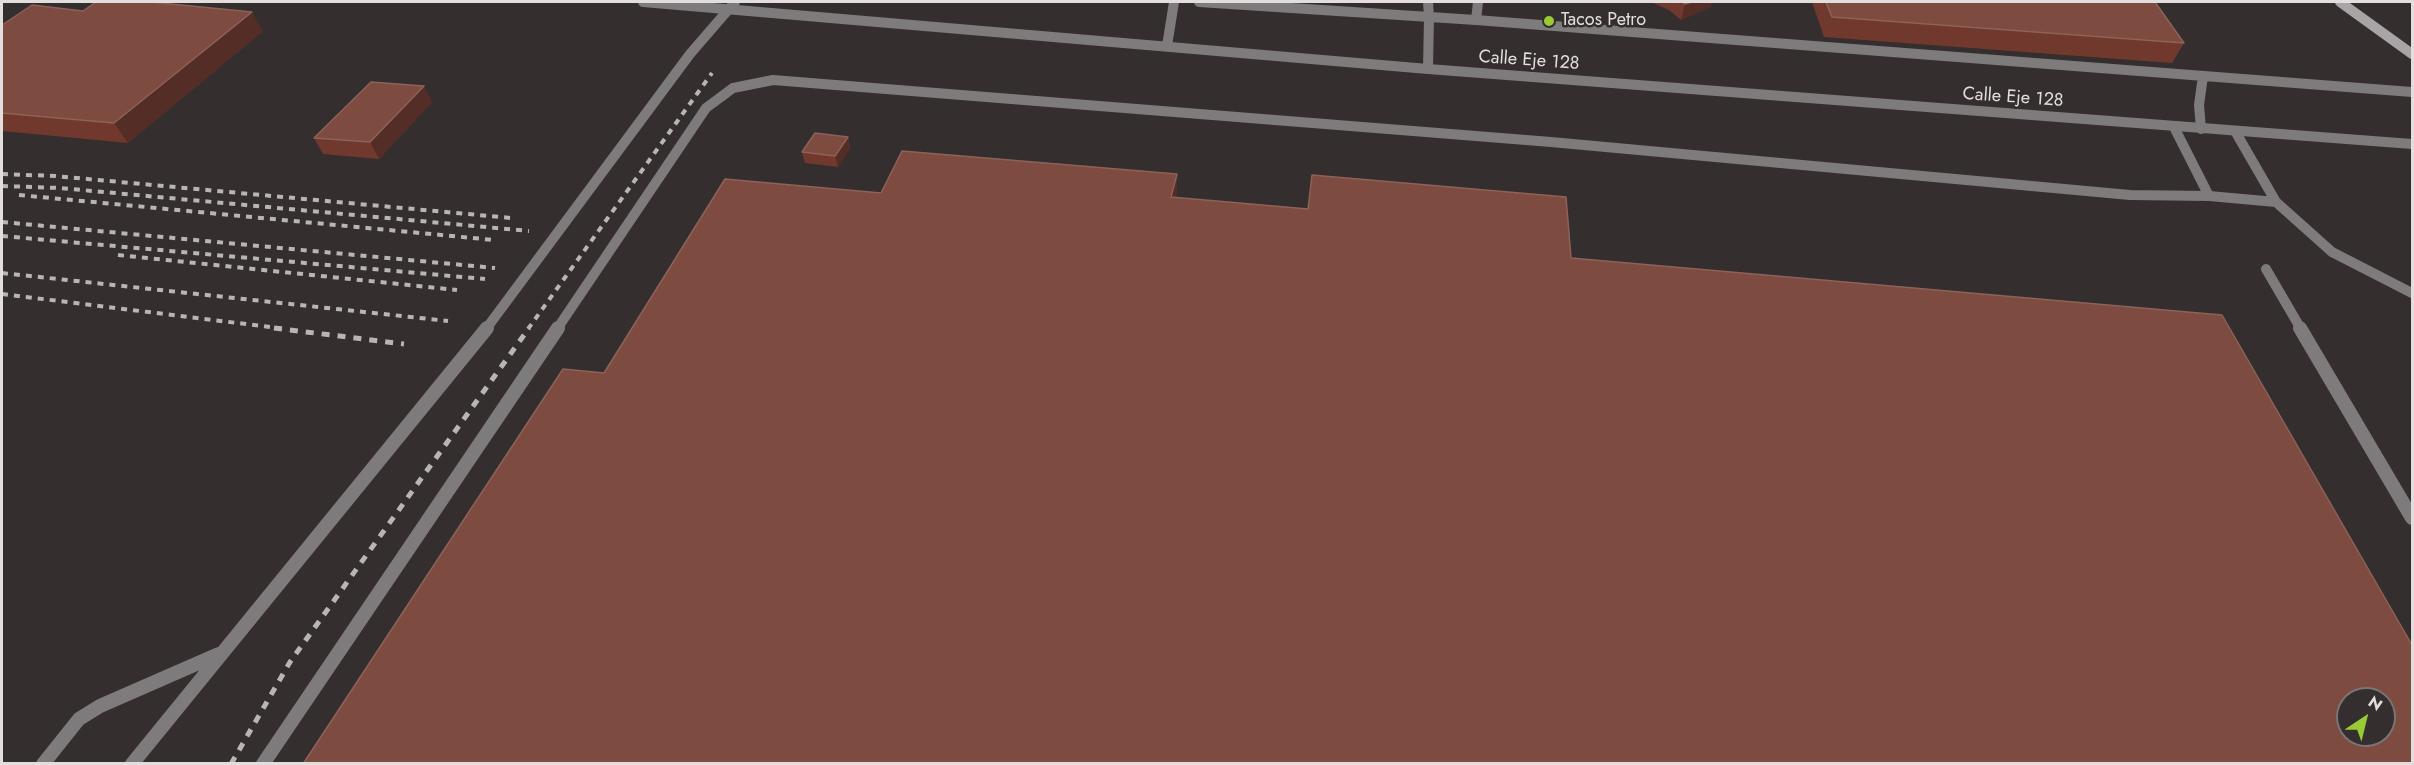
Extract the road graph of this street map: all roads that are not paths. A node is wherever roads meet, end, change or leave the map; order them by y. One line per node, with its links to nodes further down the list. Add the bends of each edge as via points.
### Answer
1 (643, 2): 7 (street, Calle Eje 128)
2 (1174, 2): 10 (street)
3 (1199, 2): 8 (street, Calle Eje 128)
4 (1428, 2): 8 (street)
5 (1478, 2): 9 (street)
6 (2340, 2): 11 (street)
7 (731, 5): 10 (street, Calle Eje 128); 24 (street, via 690,54 485,330)
8 (1429, 17): 9 (street, Calle Eje 128); 12 (street)
9 (1476, 20): 13 (street, Calle Eje 128)
10 (1167, 46): 12 (street, Calle Eje 128)
11 (2412, 54)
12 (1428, 69): 15 (street, Calle Eje 128)
13 (2203, 76): 14 (street, Calle Eje 128); 16 (street)
14 (2412, 92)
15 (2174, 127): 16 (street, Calle Eje 128); 19 (street)
16 (2201, 129): 17 (street, Calle Eje 128)
17 (2235, 132): 18 (street, Calle Eje 128); 20 (street)
18 (2412, 144)
19 (2209, 196): 20 (street); 27 (street, via 2130,195 1551,142 773,80 733,88 706,108)
20 (2276, 202): 22 (street, via 2332,252)
21 (2266, 269): 23 (street)
22 (2412, 293)
23 (2412, 518)
24 (222, 653): 25 (street, via 100,706 80,719); 26 (street)
25 (43, 764)
26 (132, 764)
27 (263, 764)

